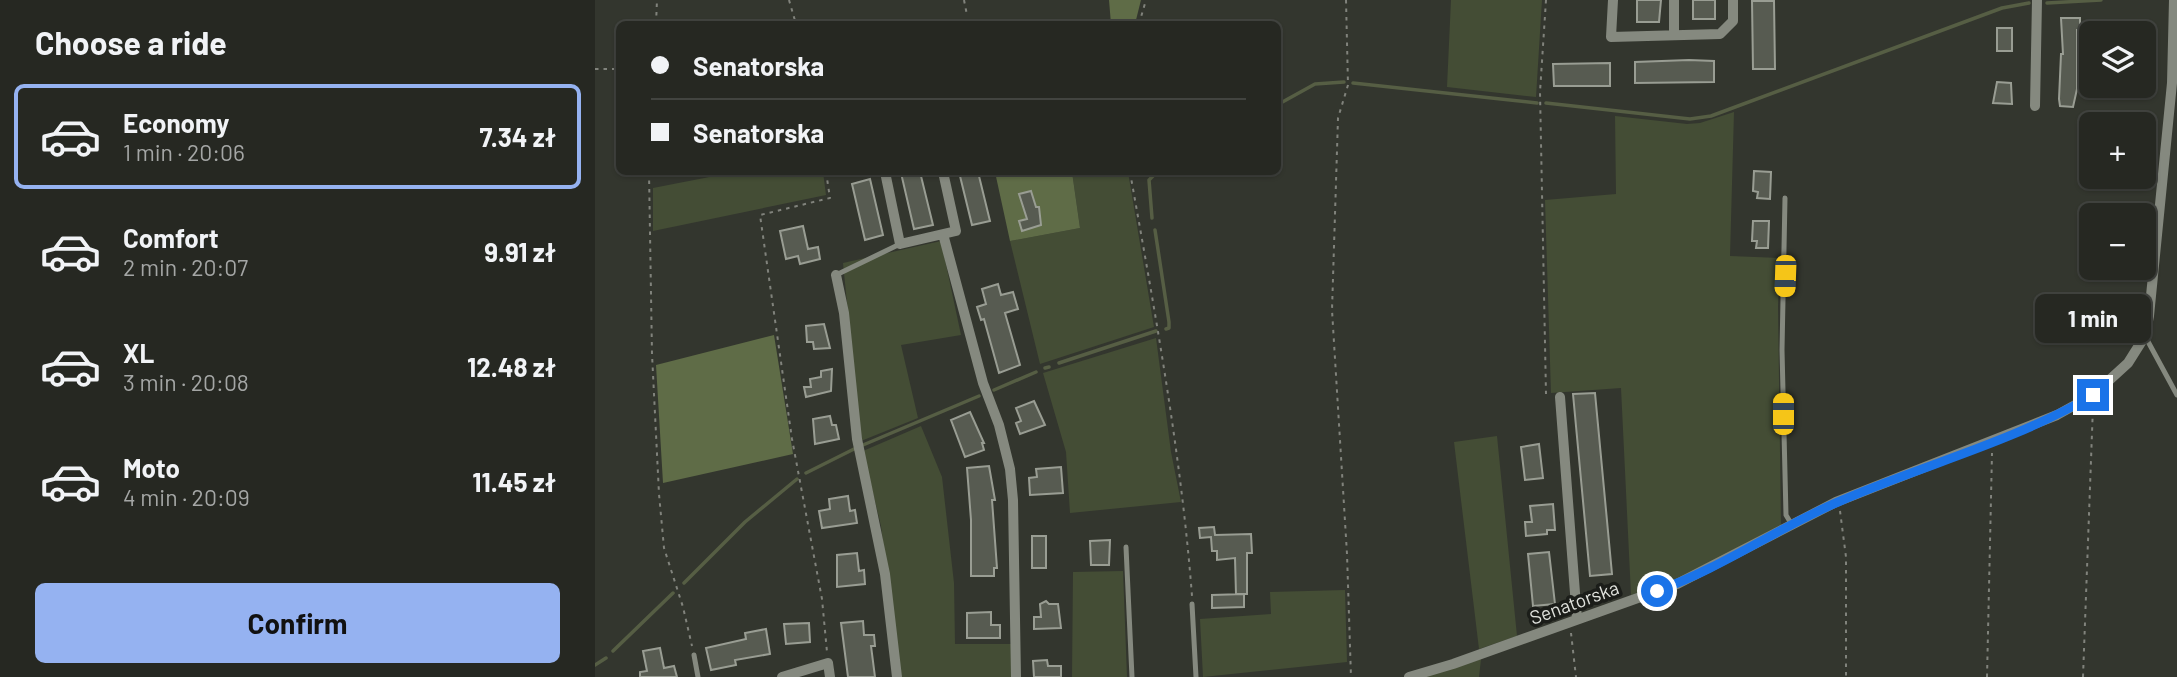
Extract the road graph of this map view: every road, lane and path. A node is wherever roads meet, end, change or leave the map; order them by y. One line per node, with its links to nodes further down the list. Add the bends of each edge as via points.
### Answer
1 (657, 0): 13 (path)
2 (789, 0): 14 (path)
3 (964, 0): 12 (path)
4 (1146, 0): 15 (path)
5 (1346, 0): 49 (path, via 1348,85 1338,118 1332,310)
6 (1546, 0): 30 (path, via 1540,107)
7 (1612, 0): 16 (street, via 1611,37)
8 (1674, 0): 16 (street)
9 (1733, 0): 16 (street, via 1733,21 1720,34)
10 (2037, 0): 19 (street)
11 (2174, 0): 29 (street, Senatorska, via 2167,143)
12 (967, 15)
13 (656, 21)
14 (795, 21)
15 (1140, 21)
16 (1674, 35)
17 (595, 69): 18 (path)
18 (616, 69)
19 (2035, 106)
20 (649, 175): 40 (path, via 652,354 664,548)
21 (826, 175): 41 (path, via 830,198 759,215 822,599)
22 (886, 175): 27 (street)
23 (944, 175): 26 (street, via 956,231)
24 (1132, 175): 38 (path, via 1159,324 1184,504)
25 (1785, 198): 36 (lane, via 1783,435 1786,515)
26 (943, 234): 27 (street); 46 (street, via 1010,469)
27 (900, 244): 28 (lane)
28 (836, 275): 45 (street, via 857,439 885,574)
29 (2145, 336): 31 (street, Senatorska, via 2128,363); 32 (lane)
30 (1546, 394)
31 (2093, 395): 34 (street, Senatorska); 54 (path)
32 (2177, 395)
33 (1560, 397): 39 (street)
34 (1993, 442): 35 (street, Senatorska); 53 (path)
35 (1836, 502): 36 (street, Senatorska); 52 (path, via 1842,513 1846,558)
36 (1792, 525): 39 (street, Senatorska, via 1702,574)
37 (1126, 547): 47 (lane)
38 (1192, 604): 48 (lane)
39 (1574, 621): 50 (street, Senatorska); 51 (path)
40 (694, 656): 42 (lane)
41 (828, 663): 43 (street); 44 (street)
42 (698, 677)
43 (782, 677)
44 (830, 677)
45 (897, 677)
46 (1016, 677)
47 (1132, 677)
48 (1196, 677)
49 (1351, 677)
50 (1409, 677)
51 (1576, 677)
52 (1846, 677)
53 (1987, 677)
54 (2083, 677)

